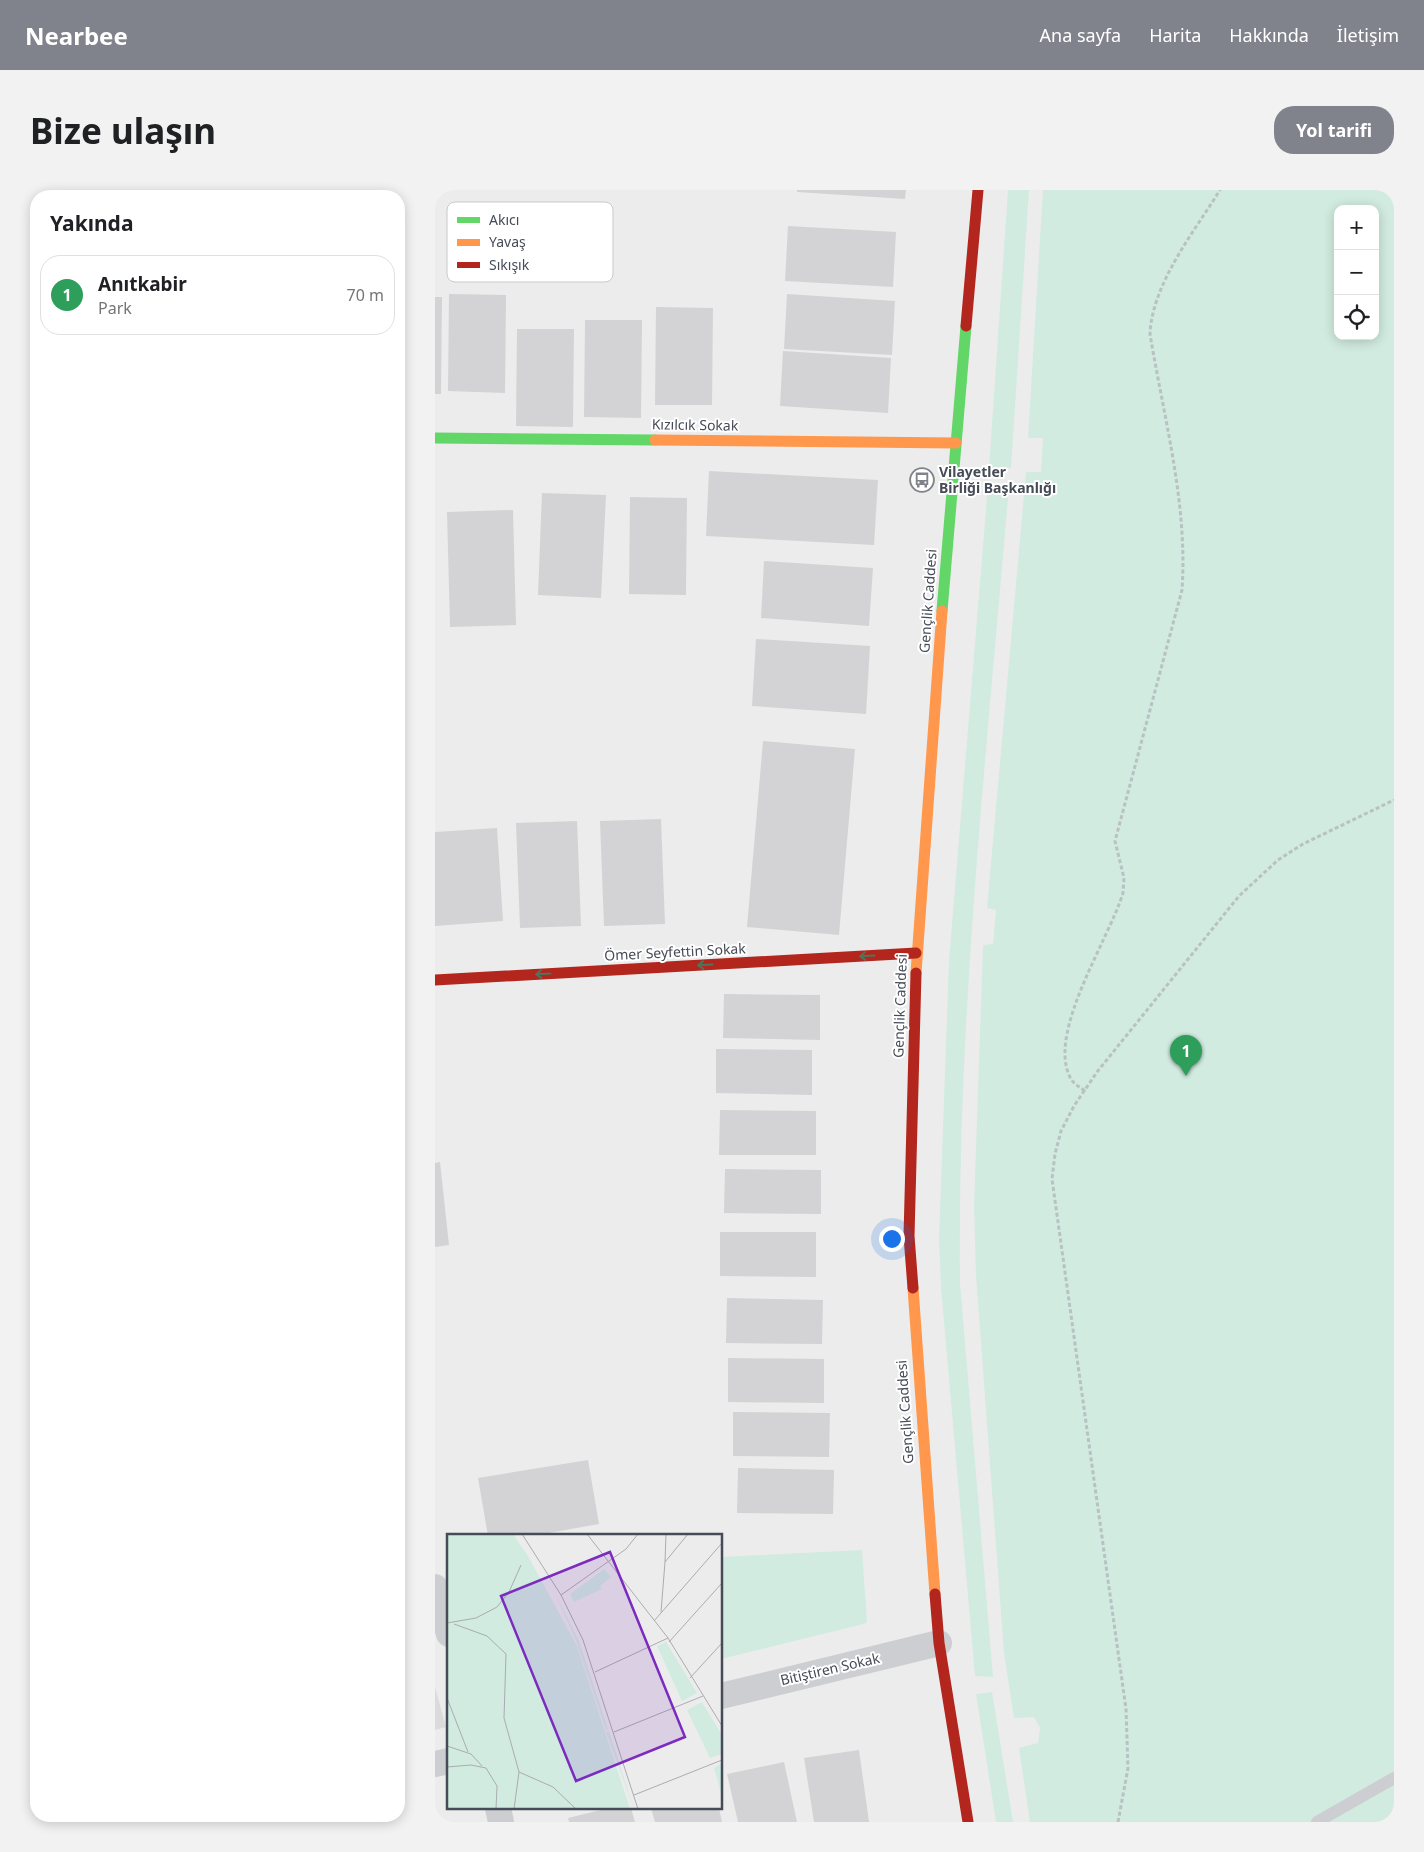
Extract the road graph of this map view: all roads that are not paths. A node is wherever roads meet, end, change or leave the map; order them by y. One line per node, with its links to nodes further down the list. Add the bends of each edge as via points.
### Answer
1 (978, 190): 3 (main road, Gençlik Caddesi)
2 (435, 438): 3 (main road, Kızılcık Sokak)
3 (956, 443): 4 (main road, Gençlik Caddesi)
4 (916, 953): 5 (main road, Ömer Seyfettin Sokak, one-way to 5); 8 (main road, Gençlik Caddesi, via 909,1236)
5 (435, 980)
6 (435, 1587): 7 (street)
7 (447, 1627)
8 (939, 1643): 9 (street, Bitiştiren Sokak); 11 (main road, Gençlik Caddesi)
9 (723, 1696)
10 (1394, 1778): 12 (lane)
11 (968, 1822)
12 (1317, 1822)

